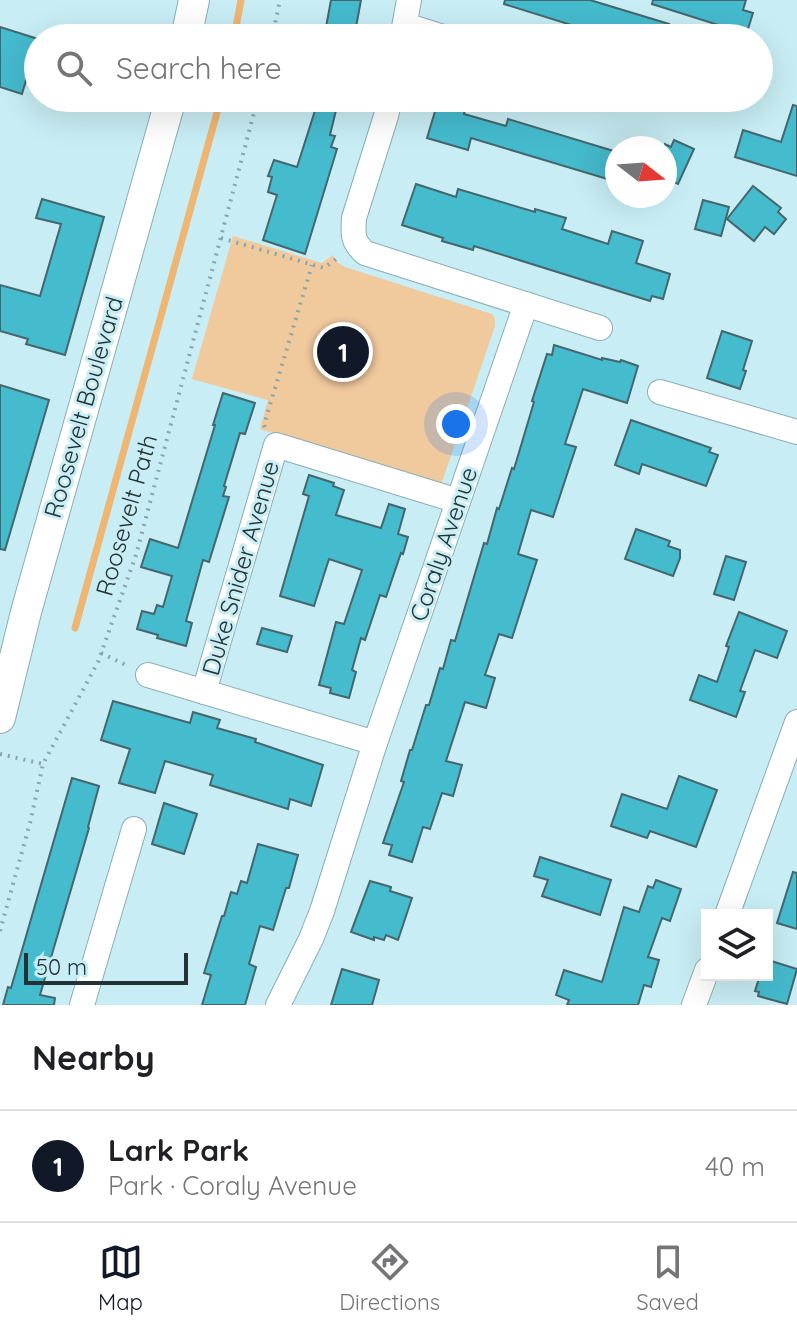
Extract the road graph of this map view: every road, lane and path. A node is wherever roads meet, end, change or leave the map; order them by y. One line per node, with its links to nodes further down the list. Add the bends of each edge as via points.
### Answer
1 (194, 0): 4 (main road)
2 (280, 0): 5 (path)
3 (409, 0): 6 (street)
4 (189, 24)
5 (275, 24)
6 (405, 24)
7 (167, 112): 22 (main road, Roosevelt Boulevard)
8 (254, 112): 10 (path, Roosevelt Path)
9 (386, 112): 11 (street, via 354,218)
10 (221, 238): 12 (path); 19 (path, Roosevelt Path, via 136,555)
11 (356, 245): 12 (path, via 324,268); 13 (street, via 365,253)
12 (312, 265): 17 (path, via 264,425)
13 (526, 304): 14 (street); 18 (street, Coraly Avenue)
14 (600, 328)
15 (660, 392): 16 (street)
16 (797, 432)
17 (276, 445): 18 (street); 21 (street, Duke Snider Avenue)
18 (458, 501): 24 (street, Coraly Avenue)
19 (101, 653): 20 (path); 26 (path, Roosevelt Path)
20 (148, 675): 21 (street)
21 (204, 692): 24 (street)
22 (0, 718)
23 (797, 722): 28 (street)
24 (375, 743): 32 (street, Coraly Avenue, via 322,911)
25 (0, 754): 26 (path)
26 (43, 764): 29 (path, Roosevelt Path)
27 (134, 829): 31 (street)
28 (729, 909)
29 (0, 931)
30 (703, 981): 33 (street)
31 (82, 1005)
32 (278, 1005)
33 (694, 1005)

